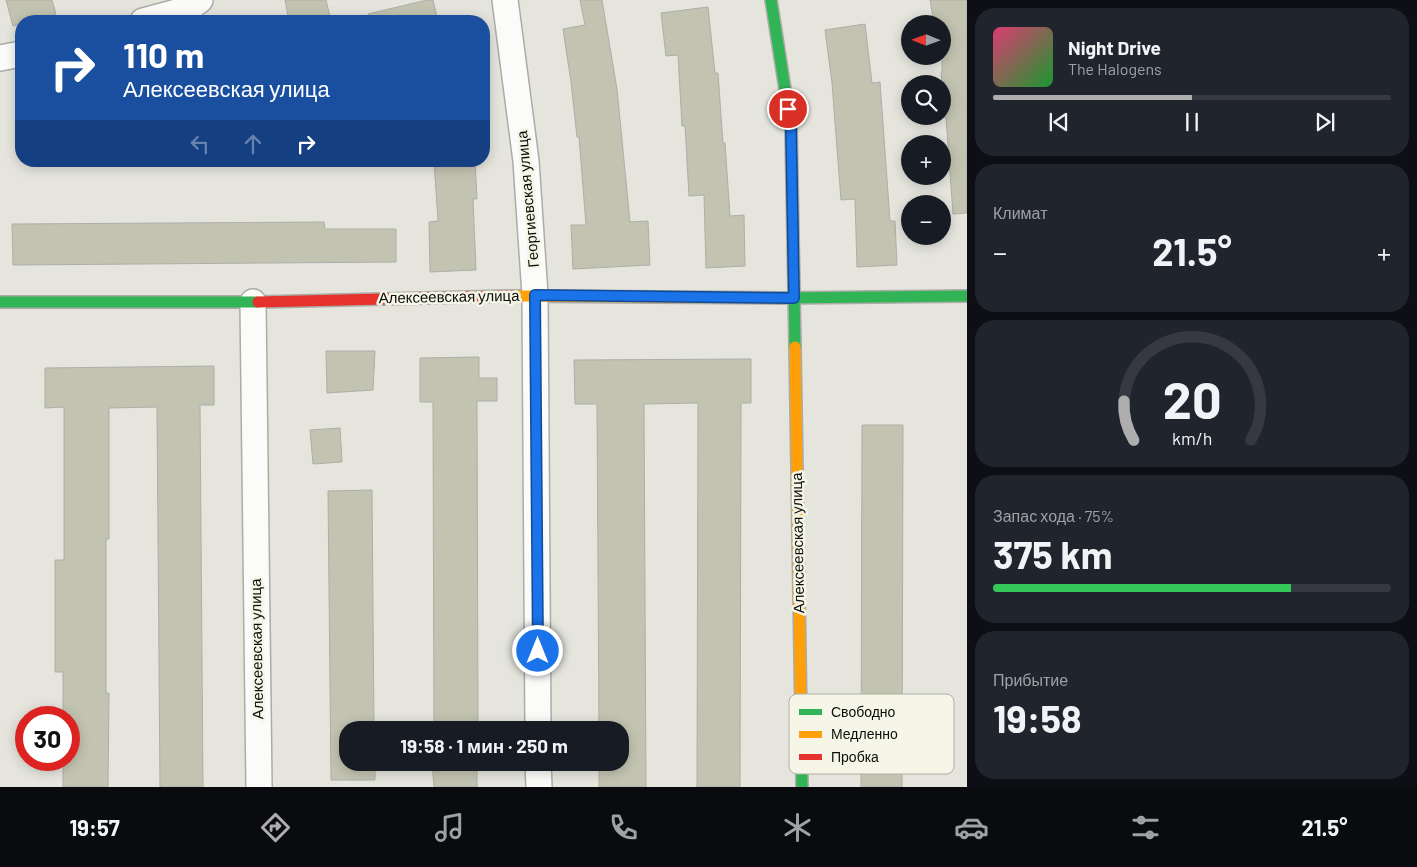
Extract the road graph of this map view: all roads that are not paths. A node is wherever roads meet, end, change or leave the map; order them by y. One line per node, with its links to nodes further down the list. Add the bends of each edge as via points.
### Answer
1 (200, 0): 4 (street, via 188,9)
2 (505, 0): 7 (street, Георгиевская улица, via 526,161)
3 (771, 0): 9 (street, via 791,127)
4 (166, 15)
5 (15, 55): 6 (street)
6 (0, 58)
7 (535, 295): 9 (street, Алексеевская улица); 11 (street, Алексеевская улица); 13 (street, Георгиевская улица)
8 (967, 296): 9 (street, Алексеевская улица)
9 (794, 298): 12 (street, Алексеевская улица)
10 (0, 302): 11 (street, Алексеевская улица)
11 (253, 302): 16 (street, Алексеевская улица)
12 (800, 694)
13 (538, 721)
14 (538, 771): 17 (street)
15 (802, 774): 18 (street, Алексеевская улица)
16 (258, 787)
17 (539, 787)
18 (802, 787)

